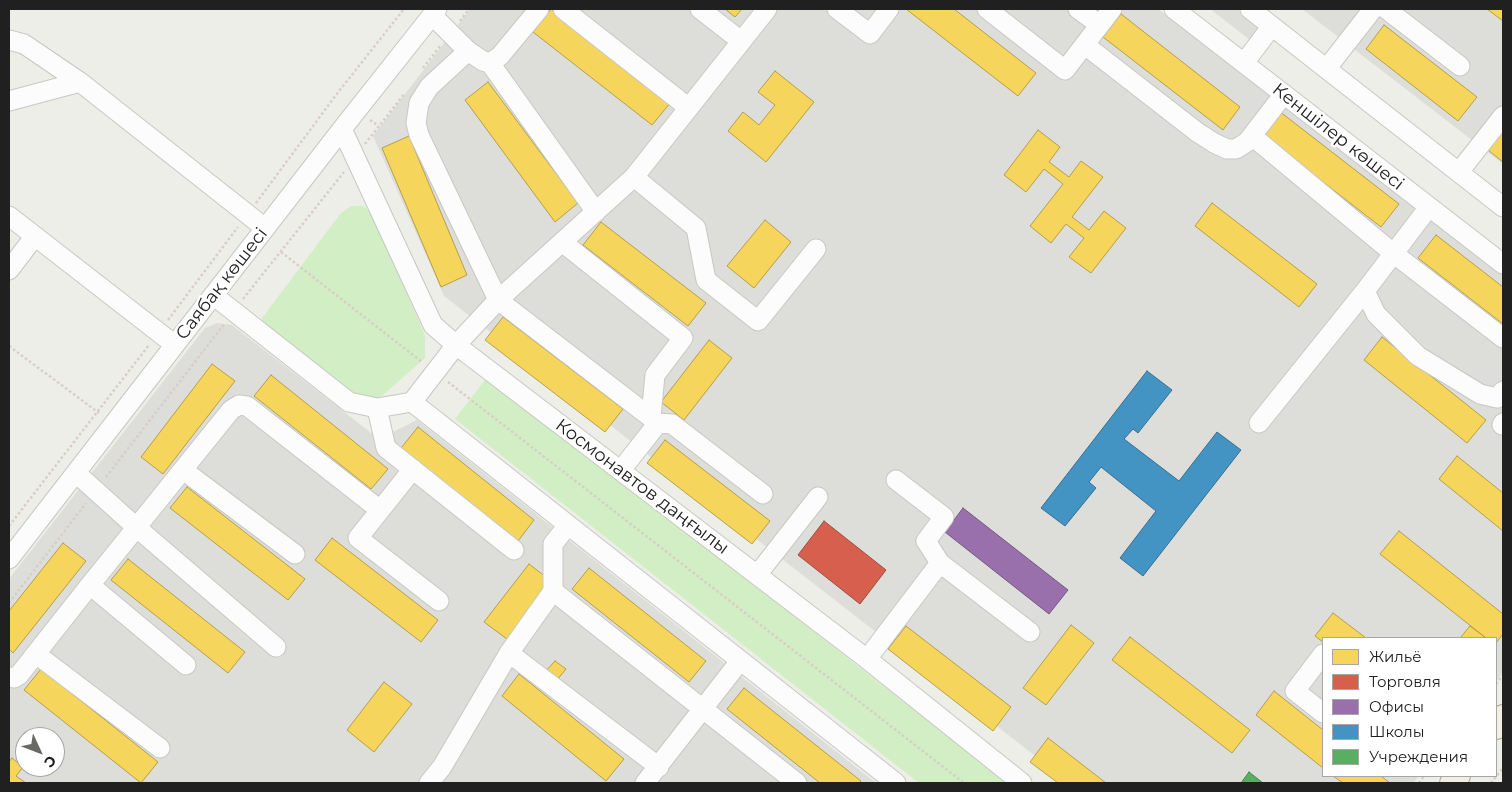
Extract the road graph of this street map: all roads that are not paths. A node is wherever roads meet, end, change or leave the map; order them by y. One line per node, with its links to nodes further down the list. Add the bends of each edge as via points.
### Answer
1 (539, 9): 21 (street, via 500,56)
2 (563, 9): 28 (street)
3 (700, 9): 18 (street)
4 (767, 9): 18 (street)
5 (837, 9): 6 (street, via 870,34)
6 (889, 9)
7 (987, 9): 19 (street, via 1065,70)
8 (1078, 9): 15 (street)
9 (1112, 9): 15 (street)
10 (1174, 9): 22 (street, Кеншілер көшесі)
11 (1250, 9): 16 (street)
12 (1373, 9): 24 (street)
13 (1386, 9): 23 (street)
14 (434, 12): 20 (street); 30 (street, Саябақ көшесі)
15 (1100, 25): 19 (street)
16 (1272, 26): 22 (street); 24 (street)
17 (9, 40): 25 (street, via 24,44)
18 (741, 41): 28 (street)
19 (1085, 45): 31 (street, via 1214,143 1236,149)
20 (468, 51): 21 (street); 47 (street, via 429,87 419,103 416,123)
21 (490, 63): 36 (street)
22 (1244, 63): 26 (street, Кеншілер көшесі)
23 (1460, 66)
24 (1326, 68): 32 (street)
25 (80, 82): 27 (street); 38 (street)
26 (1284, 94): 31 (street); 35 (street, Кеншілер көшесі)
27 (9, 101)
28 (688, 108): 33 (street)
29 (1503, 116): 32 (street)
30 (342, 128): 38 (street, Саябақ көшесі); 50 (street, Космонавтов даңғылы, via 433,325)
31 (1252, 136): 42 (street)
32 (1459, 172): 34 (street)
33 (634, 177): 36 (street); 41 (street, via 696,228 706,280 758,321)
34 (1503, 206)
35 (1429, 207): 42 (street); 43 (street, Кеншілер көшесі)
36 (596, 212): 40 (street)
37 (9, 216): 39 (street)
38 (265, 228): 46 (street, Саябақ көшесі)
39 (35, 236): 44 (street); 49 (street)
40 (562, 242): 47 (street); 54 (street, via 683,338 655,375)
41 (816, 249)
42 (1393, 253): 45 (street); 48 (street)
43 (1503, 264)
44 (9, 270)
45 (1365, 291): 51 (street, via 1376,314 1418,356 1480,394 1497,398); 55 (street)
46 (213, 295): 49 (street, Саябақ көшесі); 53 (street, via 349,402)
47 (498, 300): 50 (street); 54 (street)
48 (1503, 338)
49 (175, 345): 59 (street, Саябақ көшесі)
50 (456, 345): 52 (street); 58 (street, Космонавтов даңғылы)
51 (1503, 391)
52 (412, 402): 53 (street); 64 (street)
53 (377, 408): 56 (street, via 386,448)
54 (654, 420): 58 (street); 61 (street, via 672,424)
55 (1259, 423)
56 (413, 469): 63 (street); 66 (street)
57 (183, 470): 63 (street, via 231,410 239,405 247,406); 65 (street); 67 (street)
58 (621, 470): 70 (street, Космонавтов даңғылы)
59 (76, 473): 65 (street); 68 (street, Саябақ көшесі)
60 (896, 480): 69 (street, via 944,518 926,541)
61 (763, 494)
62 (818, 496): 70 (street)
63 (380, 510): 73 (street, via 358,538)
64 (568, 525): 72 (street, via 553,544); 80 (street)
65 (136, 527): 71 (street); 75 (street)
66 (514, 550)
67 (295, 554)
68 (9, 559)
69 (940, 563): 74 (street); 79 (street)
70 (757, 575): 79 (street, Космонавтов даңғылы)
71 (90, 585): 77 (street); 81 (street)
72 (553, 591): 76 (street); 83 (street)
73 (439, 601)
74 (1030, 632)
75 (276, 648)
76 (509, 653): 86 (street); 88 (street)
77 (36, 654): 82 (street, via 18,675); 85 (street)
78 (1322, 655): 84 (street, via 1295,691)
79 (867, 659): 91 (street, Космонавтов даңғылы)
80 (740, 661): 83 (street); 87 (street)
81 (186, 665)
82 (9, 677)
83 (703, 710): 86 (street); 90 (street)
84 (1322, 712)
85 (160, 748)
86 (659, 767): 89 (street)
87 (884, 780)
88 (429, 783)
89 (646, 783)
90 (797, 783)
91 (1022, 783)

